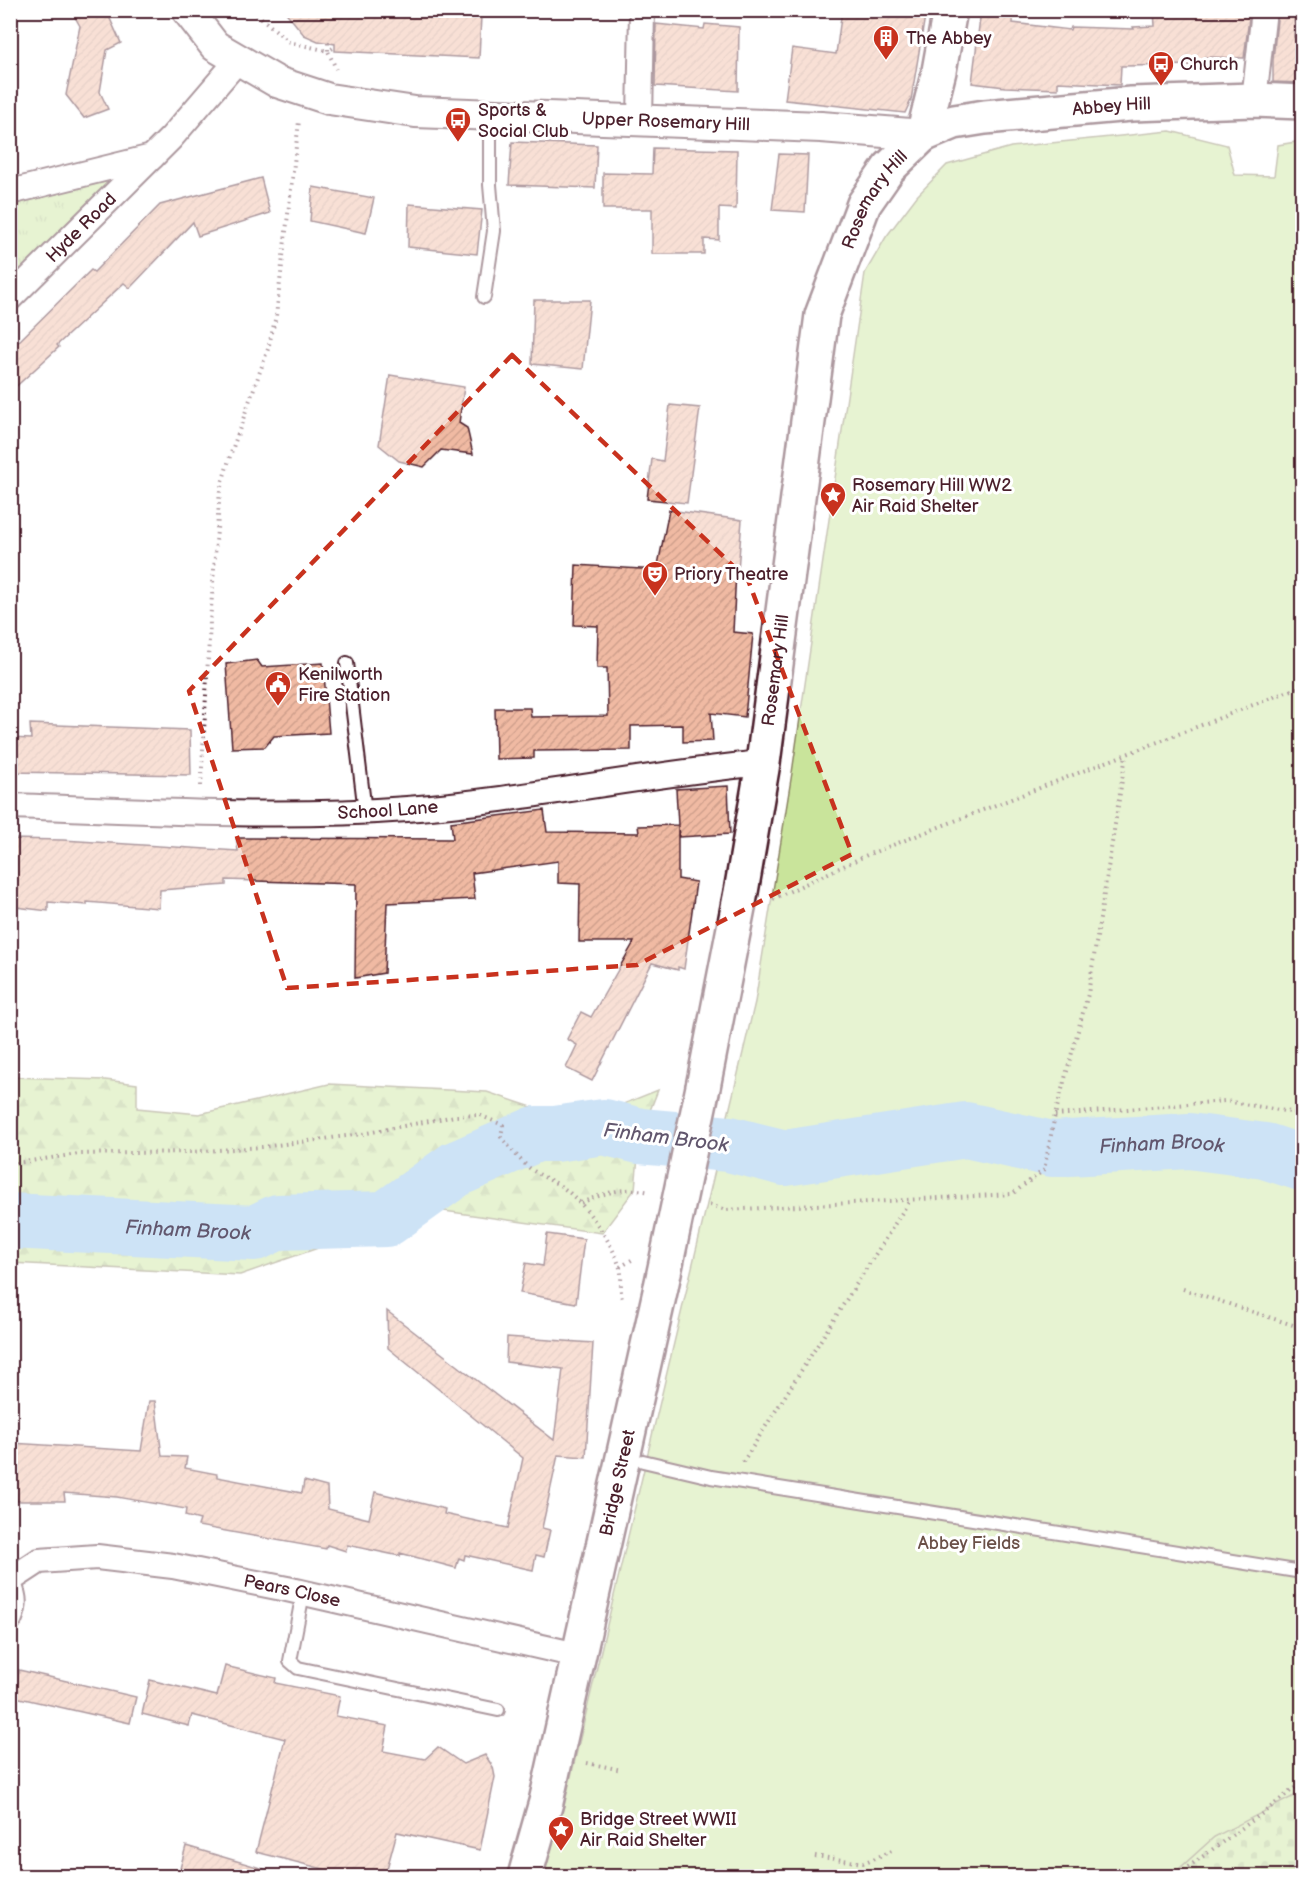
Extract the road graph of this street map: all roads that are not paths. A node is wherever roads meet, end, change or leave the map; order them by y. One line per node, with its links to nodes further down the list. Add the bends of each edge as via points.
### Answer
1 (187, 10): 5 (street, Upper Rosemary Hill, via 215,46)
2 (642, 10): 9 (street)
3 (950, 10): 10 (main road)
4 (1264, 10): 6 (street)
5 (238, 60): 8 (street, Upper Rosemary Hill, via 277,82 329,99 415,112); 11 (street, Hyde Road)
6 (1254, 100): 7 (main road, Abbey Hill); 10 (main road, Abbey Hill, via 1131,104 985,117 954,122)
7 (1302, 102)
8 (490, 115): 9 (street, Upper Rosemary Hill); 14 (lane, via 494,231)
9 (640, 121): 10 (street, Upper Rosemary Hill)
10 (923, 135): 16 (main road, Rosemary Hill, via 889,168 864,204 822,315)
11 (152, 157): 12 (street, Hyde Road); 13 (street, Hyde Road)
12 (10, 192)
13 (10, 297)
14 (484, 297)
15 (347, 663): 18 (lane)
16 (763, 763): 18 (street, School Lane, via 500,799); 19 (main road, Rosemary Hill)
17 (10, 806): 18 (street, School Lane)
18 (365, 812)
19 (702, 1087): 26 (main road, Bridge Street, bridge)
20 (643, 1461): 21 (lane, via 731,1480)
21 (1302, 1572)
22 (10, 1580): 24 (street, Pears Close, via 39,1561 97,1557 173,1566)
23 (10, 1587): 25 (street, via 15,1598)
24 (303, 1593): 26 (street, Pears Close); 27 (lane, via 290,1661 298,1668)
25 (10, 1618)
26 (577, 1655): 28 (main road, Bridge Street, via 546,1802)
27 (498, 1710)
28 (525, 1876)

